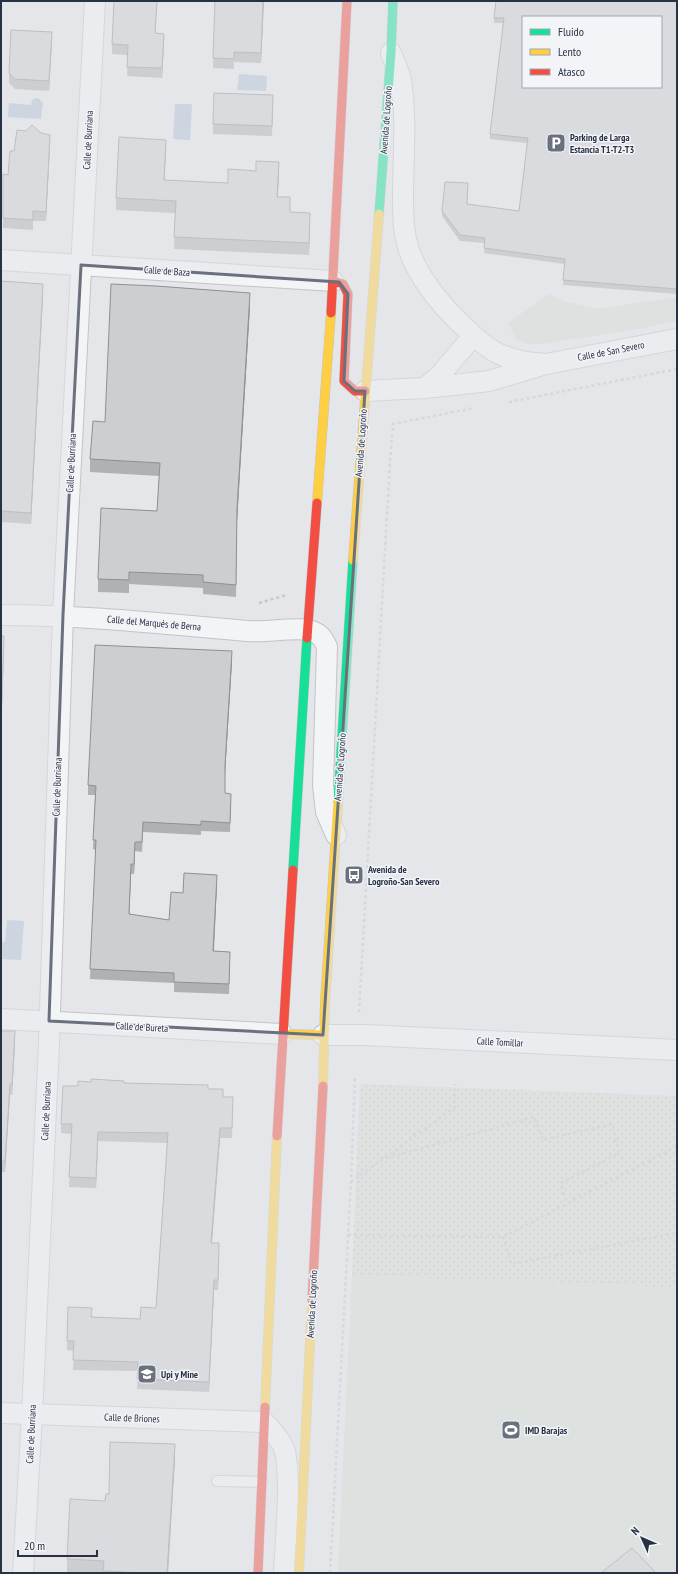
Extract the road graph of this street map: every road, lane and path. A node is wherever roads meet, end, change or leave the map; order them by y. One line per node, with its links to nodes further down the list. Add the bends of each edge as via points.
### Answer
1 (95, 1): 6 (street, Calle de Burriana)
2 (347, 1): 7 (main road)
3 (393, 1): 4 (main road, Avenida de Logroño)
4 (391, 52): 8 (street, Avenida de Logroño, via 401,80 403,224 408,248 431,288); 13 (main road, Avenida de Logroño)
5 (1, 260): 6 (street, Calle de Baza)
6 (82, 265): 7 (street, Calle de Baza); 17 (street, Calle de Burriana)
7 (332, 281): 13 (main road, via 344,285 348,294 344,381 355,391); 18 (main road)
8 (472, 336): 10 (street, Calle de San Severo, via 490,350 510,360); 12 (street, via 440,375)
9 (677, 339): 10 (street, Calle de San Severo)
10 (546, 364): 12 (street, Calle de San Severo, via 489,381)
11 (677, 369): 14 (path)
12 (425, 388): 13 (street, Calle de San Severo)
13 (365, 391): 19 (main road, Avenida de Logroño)
14 (506, 402)
15 (476, 408): 20 (path, via 394,424)
16 (1, 615): 17 (street, Calle del Marqués de Berna)
17 (63, 615): 18 (street, Calle del Marqués de Berna, via 259,632); 22 (street, Calle de Burriana)
18 (308, 630): 19 (street, Avenida de Logroño, via 319,634 327,647 323,785 326,812); 23 (main road)
19 (336, 835): 24 (main road, Avenida de Logroño)
20 (359, 1015)
21 (1, 1019): 22 (street, Calle de Bureta)
22 (50, 1021): 23 (street, Calle de Bureta); 36 (street, Calle de Burriana)
23 (282, 1034): 24 (main road); 37 (main road)
24 (323, 1035): 25 (street, Calle Tomillar); 43 (main road, Avenida de Logroño, via 324,1064)
25 (677, 1050)
26 (355, 1078): 30 (path)
27 (455, 1084): 29 (path, via 455,1107)
28 (677, 1146): 31 (path)
29 (380, 1160): 30 (path); 31 (path, via 534,1117 543,1140 612,1124 619,1153 561,1183)
30 (351, 1182): 33 (path)
31 (567, 1203): 34 (path)
32 (677, 1233): 34 (path, via 511,1264)
33 (348, 1235): 34 (path); 44 (path)
34 (503, 1237)
35 (1, 1413): 36 (street, Calle de Briones)
36 (32, 1415): 37 (street, Calle de Briones); 40 (street, Calle de Burriana)
37 (264, 1422): 39 (main road); 42 (street, via 283,1447 286,1458)
38 (217, 1481): 39 (lane)
39 (262, 1482): 41 (main road)
40 (23, 1573)
41 (258, 1573)
42 (284, 1573)
43 (299, 1573)
44 (330, 1573)

